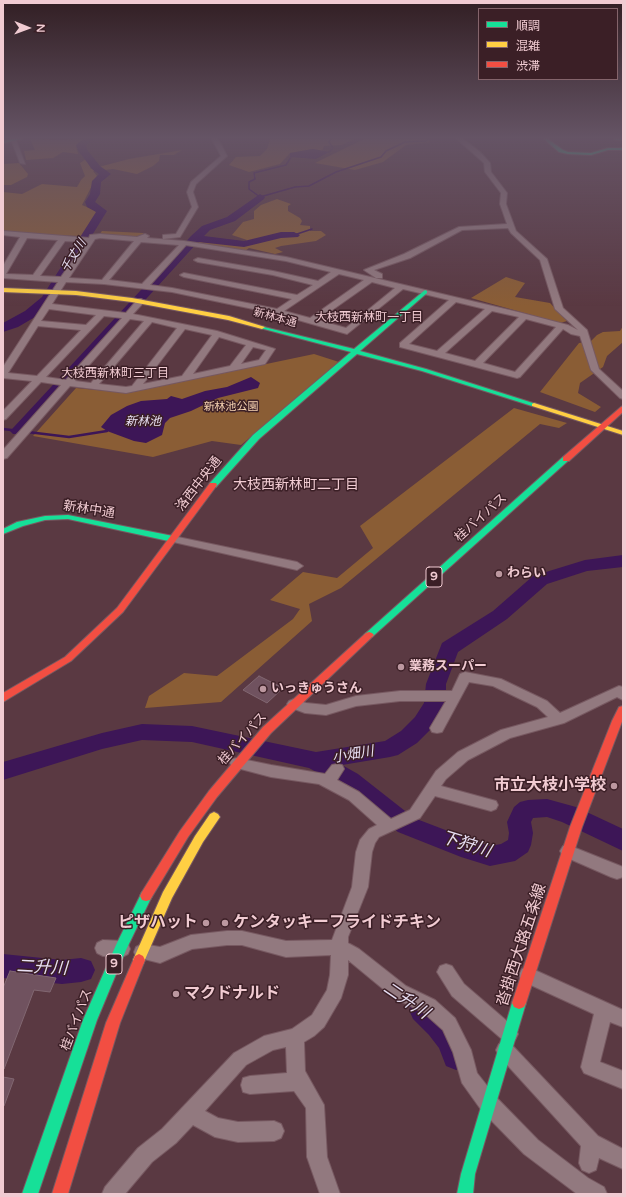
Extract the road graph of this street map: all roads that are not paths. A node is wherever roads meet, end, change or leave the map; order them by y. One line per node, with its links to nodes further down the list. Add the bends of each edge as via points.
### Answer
1 (191, 195): 7 (street, via 195,207 178,236)
2 (504, 195): 3 (street, via 503,204)
3 (512, 226): 24 (street, via 461,228 407,256 368,270 376,275 432,291); 41 (street, via 513,232 543,259 559,309)
4 (3, 233): 5 (street)
5 (24, 236): 6 (street); 12 (street)
6 (63, 238): 8 (street); 15 (street)
7 (140, 238): 8 (street, via 100,236); 9 (street); 18 (street)
8 (91, 240): 16 (street)
9 (184, 243): 10 (street); 20 (street)
10 (209, 246): 11 (street); 13 (street)
11 (338, 271): 17 (street); 19 (street)
12 (3, 273)
13 (185, 275): 19 (street, via 273,273); 20 (street, via 156,288); 25 (street); 31 (street)
14 (3, 276): 15 (street)
15 (35, 278): 16 (street)
16 (64, 279): 18 (street); 23 (street)
17 (371, 279): 21 (street); 35 (street)
18 (104, 282): 20 (street)
19 (319, 284): 25 (street)
20 (145, 286)
21 (402, 286): 24 (street); 35 (street, via 347,331)
22 (3, 290): 23 (main road, 新林本通)
23 (56, 292): 27 (main road, 新林本通); 28 (street)
24 (428, 293): 26 (street); 43 (main road, 洛西中央通)
25 (298, 298): 31 (street)
26 (455, 299): 29 (street); 44 (street, via 403,345)
27 (141, 301): 32 (street); 43 (main road, 新林本通, via 228,318)
28 (48, 306): 30 (street); 36 (street)
29 (491, 308): 33 (street); 44 (street)
30 (103, 312): 32 (street); 39 (street)
31 (278, 312): 35 (street)
32 (128, 316): 34 (street); 50 (street)
33 (524, 317): 38 (street); 45 (street)
34 (150, 319): 37 (street); 51 (street)
35 (312, 321)
36 (37, 323): 39 (street); 47 (street)
37 (183, 326): 40 (street); 52 (street)
38 (561, 326): 41 (street); 45 (street, via 516,375)
39 (87, 328): 49 (street)
40 (217, 334): 42 (street); 48 (street)
41 (585, 334): 53 (street, via 595,370)
42 (251, 344): 46 (street); 46 (street, via 271,349 262,362)
43 (355, 352): 57 (main road, 新林本通, via 464,382); 62 (main road, 洛西中央通, via 256,437 219,477)
44 (440, 354): 45 (street)
45 (477, 364)
46 (234, 367): 48 (street)
47 (3, 374): 49 (street)
48 (185, 378): 52 (street)
49 (39, 380): 50 (street); 55 (street)
50 (68, 383): 51 (street); 60 (street)
51 (92, 387): 52 (street, via 114,390)
52 (135, 388)
53 (623, 396)
54 (623, 408): 57 (main road, 桂バイパス / 9)
55 (3, 417)
56 (623, 423): 58 (main road)
57 (603, 426): 58 (main road, 新林本通); 68 (main road, 桂バイパス / 9, via 339,662)
58 (619, 432): 59 (main road)
59 (606, 438)
60 (3, 456)
61 (3, 532): 62 (main road, 新林中通, via 20,524 45,518 68,517)
62 (173, 540): 63 (street); 66 (main road, 洛西中央通, via 120,610 68,659)
63 (297, 566)
64 (623, 694): 70 (street, via 618,691)
65 (454, 696): 68 (street, via 413,696 356,701 326,710); 70 (street, via 465,677 496,682 542,704); 71 (street)
66 (3, 698)
67 (316, 698): 68 (main road, 桂バイパス / 9)
68 (300, 709): 72 (main road, 桂バイパス / 9, via 267,730)
69 (623, 710): 77 (main road, 沓掛西大路五条線)
70 (560, 720): 73 (street, via 506,734 463,756 441,775)
71 (437, 728)
72 (247, 765): 76 (street, via 322,779 331,776 354,796); 81 (main road, 桂バイパス / 9, via 184,834 147,895)
73 (433, 790): 74 (street); 76 (street, via 416,814)
74 (491, 805)
75 (221, 807): 82 (main road, 9, via 199,839 167,896)
76 (396, 823): 79 (street, via 374,833 368,840 360,887 340,937)
77 (568, 851): 78 (street); 84 (main road, 沓掛西大路五条線)
78 (617, 872)
79 (339, 947): 82 (street, via 286,949 242,938 227,938 191,942 160,954); 87 (street, via 339,975 335,992 318,1020 308,1030); 92 (street, via 353,954 400,992 430,1006 449,1024 462,1050 469,1077)
80 (103, 948): 81 (street)
81 (120, 949): 82 (street); 98 (main road, 桂バイパス / 9, via 90,1020)
82 (142, 952): 99 (main road, 9, via 97,1070)
83 (446, 972): 88 (street, via 458,990)
84 (528, 975): 85 (street); 88 (main road, 沓掛西大路五条線)
85 (604, 1011): 86 (street); 89 (street, via 590,1067)
86 (623, 1019)
87 (295, 1036): 90 (street, via 296,1071); 93 (street, via 270,1042 240,1059)
88 (507, 1042): 92 (main road, 沓掛西大路五条線); 95 (street)
89 (623, 1080)
90 (299, 1081): 91 (street); 101 (street, via 315,1105 317,1157)
91 (250, 1084)
92 (489, 1104): 102 (main road, 沓掛西大路五条線); 103 (street, via 531,1147)
93 (191, 1113): 94 (street, via 215,1127 238,1132); 100 (street, via 169,1136 145,1155)
94 (274, 1131)
95 (591, 1143): 96 (street); 97 (street)
96 (623, 1159)
97 (589, 1163)
98 (30, 1194)
99 (60, 1194)
100 (112, 1194)
101 (330, 1194)
102 (464, 1194)
103 (597, 1194)

